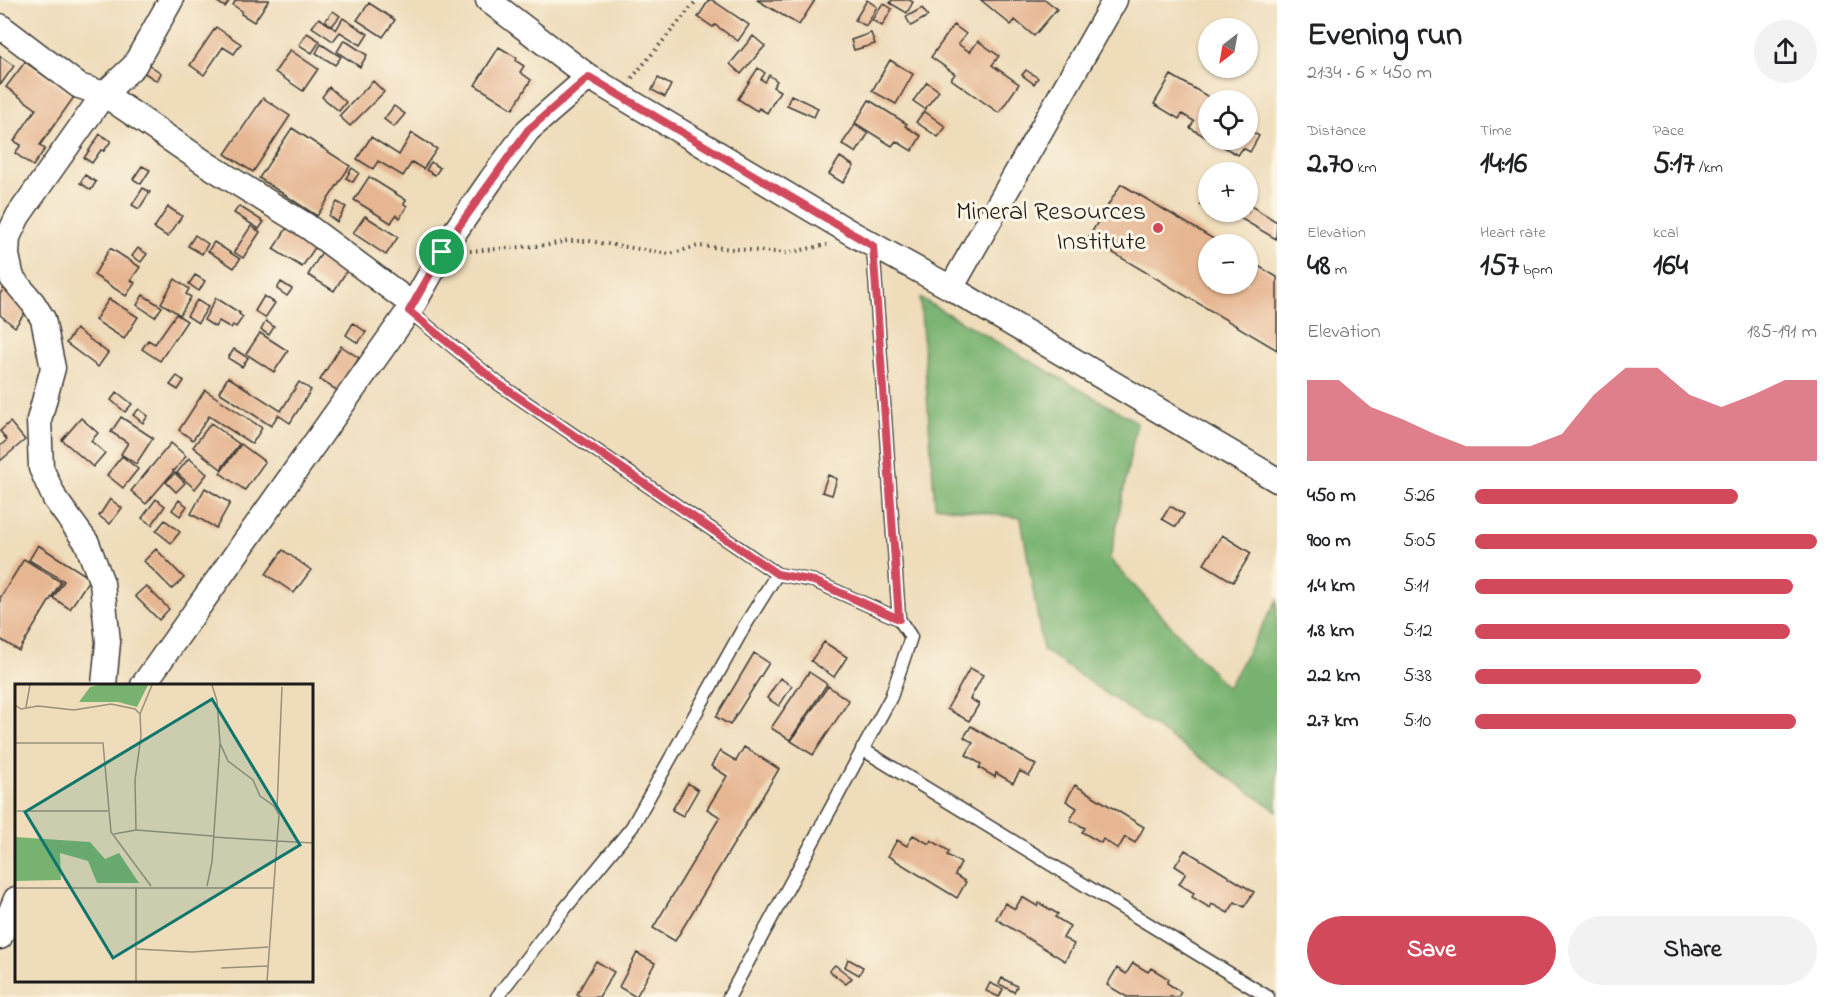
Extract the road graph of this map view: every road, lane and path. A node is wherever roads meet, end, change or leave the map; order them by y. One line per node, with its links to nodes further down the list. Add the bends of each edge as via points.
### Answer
1 (171, 0): 7 (street, via 134,66)
2 (488, 0): 6 (street)
3 (697, 0): 8 (path)
4 (1115, 0): 13 (street)
5 (0, 26): 7 (street, via 79,86)
6 (589, 77): 8 (street); 11 (street, via 528,130)
7 (104, 94): 12 (street, via 18,216); 14 (street, via 307,226)
8 (618, 95): 9 (street)
9 (853, 234): 10 (street); 11 (path, via 836,242 786,253 698,246 670,254 588,241)
10 (873, 246): 13 (street); 17 (lane)
11 (442, 252): 14 (street)
12 (3, 260): 18 (street, via 43,319 53,368 39,420 40,468 55,499 87,543 102,583 108,642)
13 (951, 288): 15 (street)
14 (411, 308): 16 (lane, via 499,384); 19 (street)
15 (1277, 480)
16 (777, 574): 17 (lane, via 814,581); 23 (lane, via 632,827)
17 (899, 619): 20 (lane, via 911,637 891,697)
18 (104, 684)
19 (144, 684)
20 (862, 749): 24 (lane); 25 (lane)
21 (15, 901): 22 (street)
22 (0, 937)
23 (497, 997)
24 (729, 997)
25 (1268, 997)

